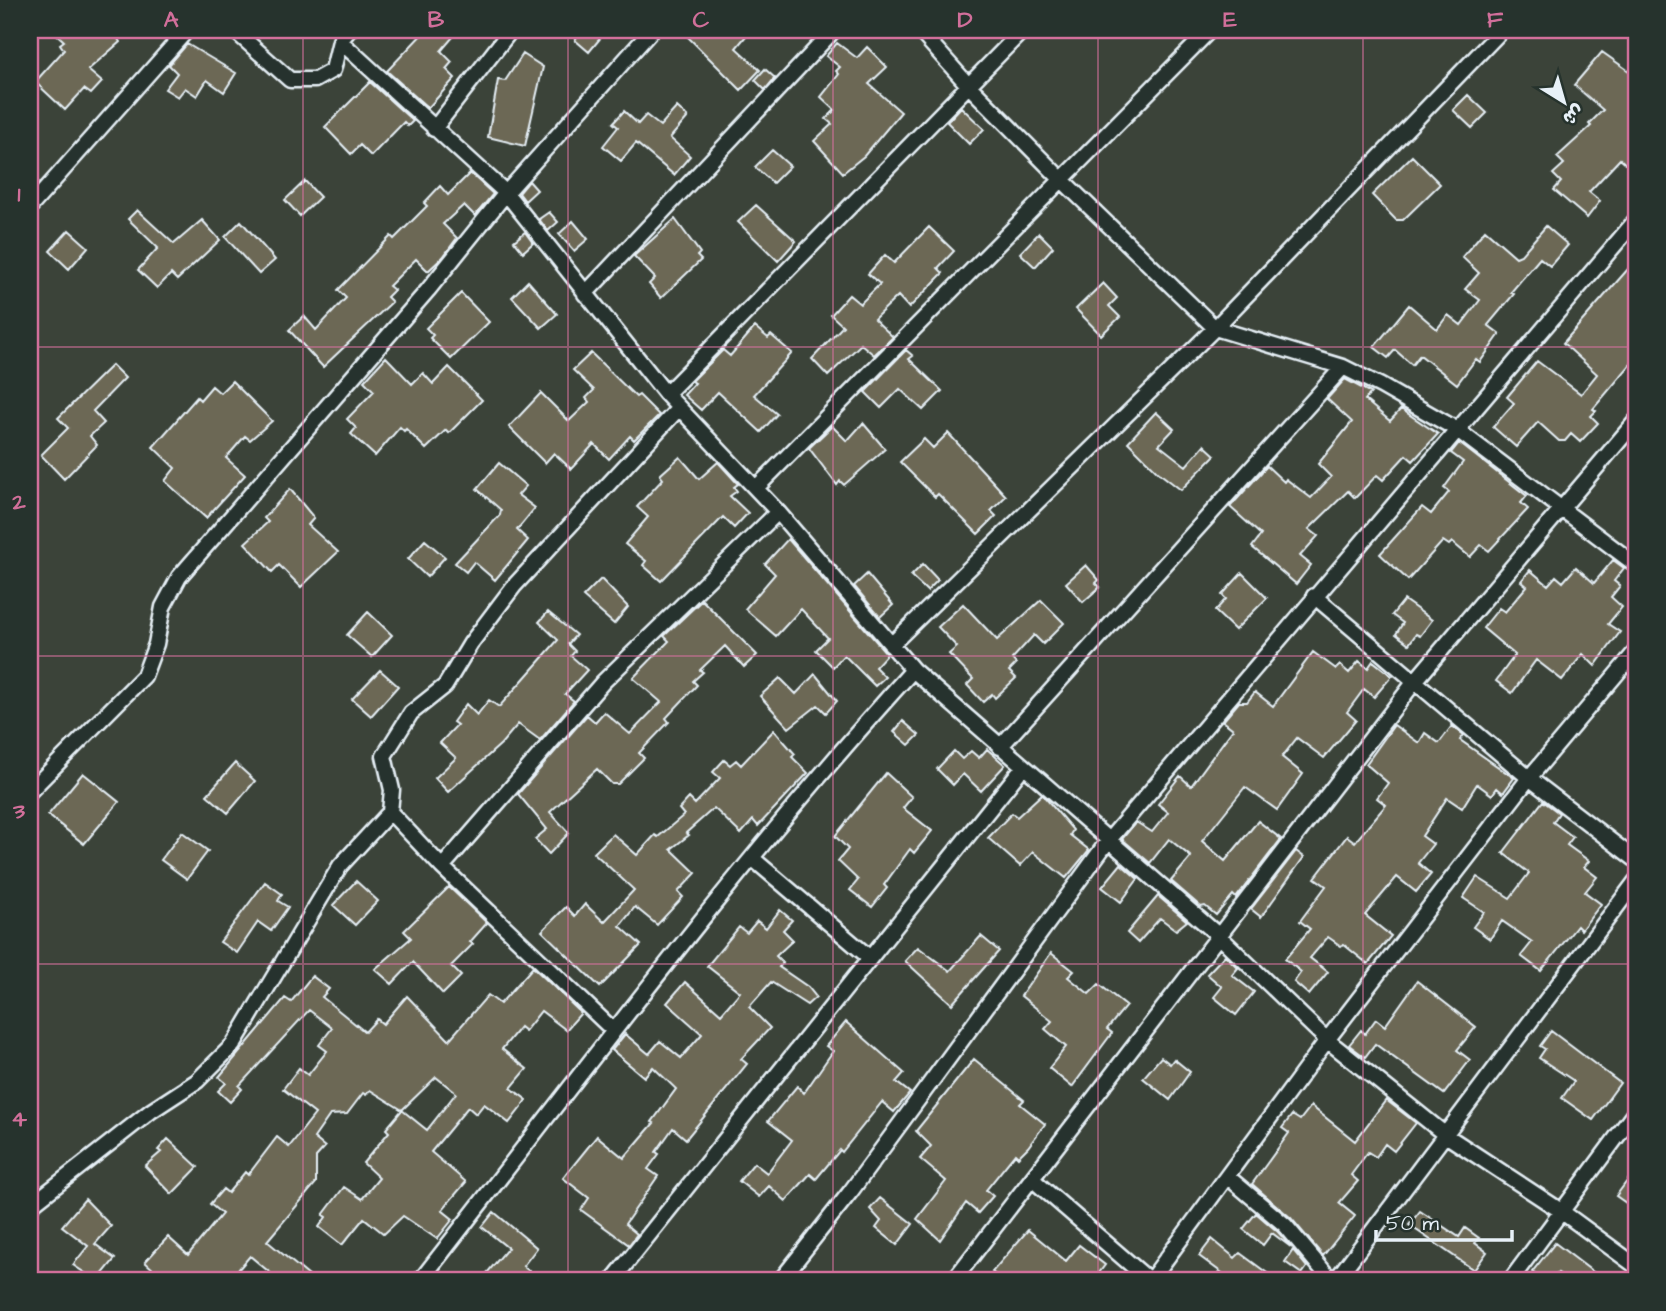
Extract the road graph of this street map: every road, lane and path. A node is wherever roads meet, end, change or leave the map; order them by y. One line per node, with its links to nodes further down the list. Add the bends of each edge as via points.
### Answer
1 (187, 30): 15 (street)
2 (234, 30): 10 (street, via 290,80 315,80 333,70)
3 (510, 30): 12 (street)
4 (652, 30): 14 (street)
5 (835, 30): 17 (street)
6 (919, 30): 11 (street)
7 (1023, 30): 11 (street)
8 (1210, 30): 13 (street)
9 (1502, 30): 18 (street)
10 (344, 35): 12 (street)
11 (969, 86): 13 (street); 20 (street)
12 (434, 129): 14 (street)
13 (1063, 181): 18 (street); 24 (street)
14 (506, 192): 17 (street); 36 (street, via 428,290 179,577 163,607 144,676)
15 (30, 207)
16 (1636, 220): 23 (street)
17 (585, 295): 20 (street)
18 (1215, 328): 19 (street); 29 (street)
19 (1343, 366): 23 (street); 33 (street)
20 (666, 394): 21 (street)
21 (679, 408): 24 (street); 37 (street, via 514,586 445,686 411,713 384,756 392,790)
22 (1636, 421): 25 (street)
23 (1456, 429): 25 (street); 28 (street)
24 (756, 488): 26 (street)
25 (1563, 508): 27 (street); 32 (street)
26 (778, 512): 29 (street); 41 (street, via 603,682)
27 (1636, 565)
28 (1314, 596): 32 (street); 38 (street)
29 (891, 645): 31 (street)
30 (1636, 651): 35 (street)
31 (913, 670): 33 (street); 39 (street, via 831,760)
32 (1416, 680): 35 (street); 43 (street)
33 (1000, 747): 34 (street)
34 (1023, 767): 38 (street); 44 (street)
35 (1529, 778): 40 (street); 46 (street)
36 (30, 791)
37 (390, 812): 41 (street); 51 (street, via 340,866 233,1045 197,1081 151,1111)
38 (1108, 841): 43 (street); 56 (street)
39 (752, 858): 44 (street); 45 (street)
40 (1636, 860)
41 (442, 867): 45 (street)
42 (1636, 881): 48 (street)
43 (1218, 935): 46 (street); 50 (street)
44 (870, 958): 55 (street)
45 (613, 1030): 54 (street)
46 (1327, 1040): 48 (street); 49 (street)
47 (1636, 1111): 52 (street)
48 (1447, 1136): 52 (street); 59 (street)
49 (1228, 1177): 58 (street); 59 (street, via 1285,1225)
50 (1032, 1179): 57 (street); 58 (street)
51 (30, 1206)
52 (1561, 1211): 53 (street); 60 (street)
53 (1636, 1266)
54 (420, 1281)
55 (612, 1281)
56 (780, 1281)
57 (953, 1281)
58 (1150, 1281)
59 (1334, 1281)
60 (1510, 1281)

